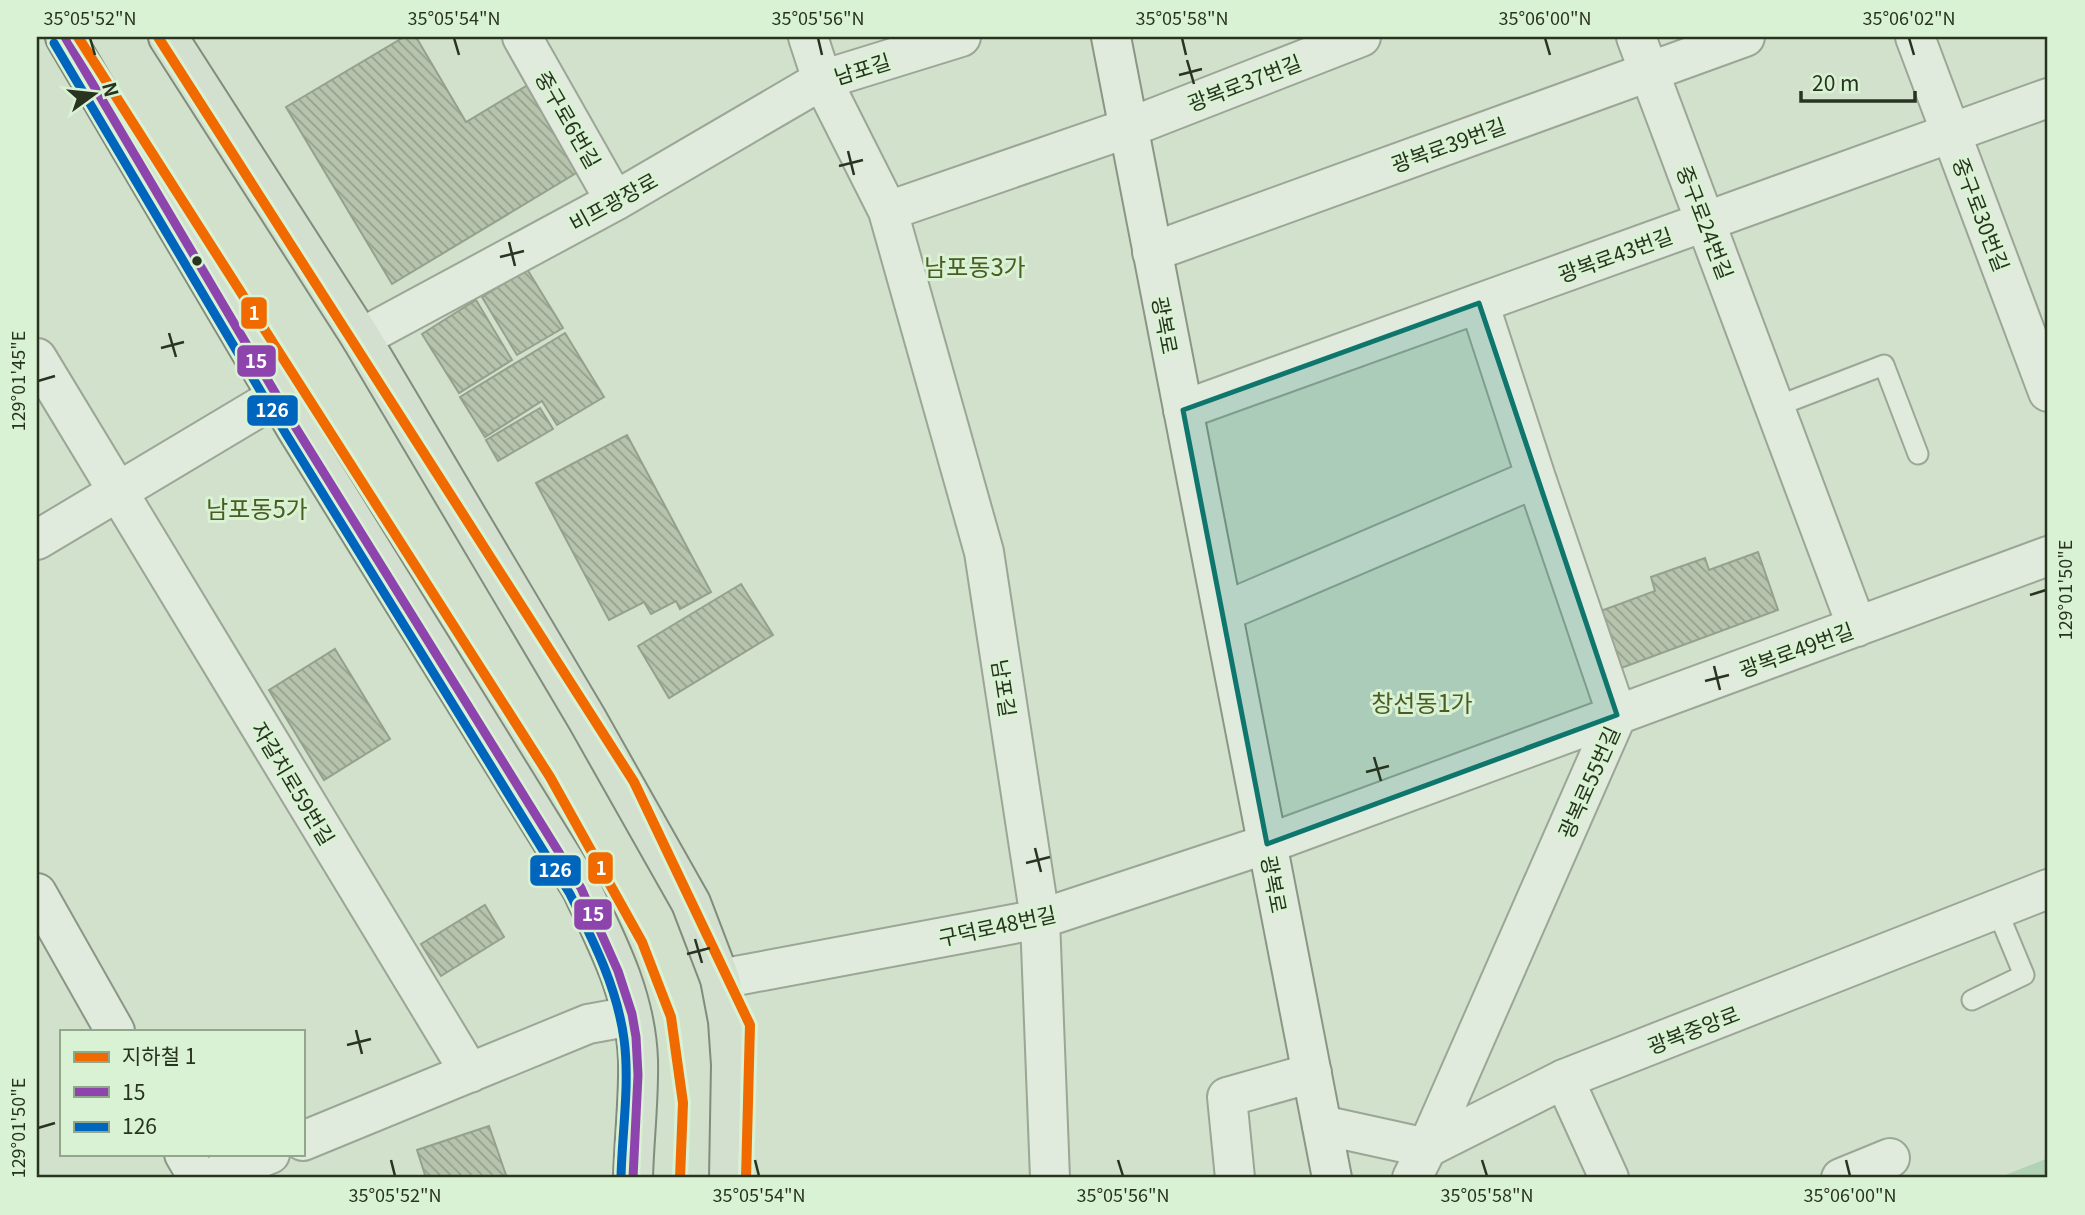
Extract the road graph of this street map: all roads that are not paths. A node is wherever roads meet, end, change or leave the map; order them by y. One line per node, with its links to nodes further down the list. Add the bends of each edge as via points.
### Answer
1 (65, 37): 23 (main road)
2 (168, 37): 20 (main road)
3 (522, 37): 15 (street, 중구로6번길)
4 (807, 37): 11 (street)
5 (961, 37): 11 (street, 남포길)
6 (1111, 37): 13 (street, 광복로)
7 (1361, 37): 13 (street, 광복로37번길)
8 (1745, 37): 10 (street, 광복로39번길)
9 (1915, 37): 14 (street, 중구로30번길)
10 (1643, 54): 17 (street, 중구로24번길); 18 (street, 광복로39번길)
11 (822, 80): 15 (street, 비프광장로); 16 (street, 남포길)
12 (2048, 100): 14 (street, 광복로43번길)
13 (1128, 128): 16 (street); 18 (street, 광복로)
14 (1951, 133): 17 (street, 광복로43번길); 22 (street, 중구로30번길)
15 (615, 201): 20 (street, 비프광장로)
16 (888, 211): 38 (street, 남포길, via 985,552)
17 (1706, 221): 19 (street, 광복로43번길); 24 (street, 중구로24번길)
18 (1152, 252): 25 (street, 광복로)
19 (1479, 303): 25 (street, 광복로43번길); 27 (street, 광복로55번길)
20 (361, 338): 39 (main road, via 656,839 691,903)
21 (37, 358): 28 (street, 자갈치로59번길)
22 (2048, 392)
23 (278, 396): 28 (street); 41 (main road, via 581,888 618,963)
24 (1775, 407): 26 (lane, via 1884,365); 32 (street, 중구로24번길)
25 (1183, 410): 31 (street, 광복로)
26 (1918, 454)
27 (1536, 478): 31 (street); 33 (street, 광복로55번길)
28 (118, 492): 29 (street); 43 (street, 자갈치로59번길)
29 (37, 540)
30 (2048, 556): 32 (street, 광복로49번길)
31 (1223, 612): 34 (street, 광복로)
32 (1857, 627): 33 (street, 광복로49번길)
33 (1617, 715): 34 (street, 광복로49번길); 51 (street, 광복로55번길)
34 (1268, 844): 38 (street, 구덕로48번길); 44 (street, 광복로)
35 (2048, 889): 37 (street, 광복중앙로)
36 (37, 893): 42 (street)
37 (1997, 910): 40 (lane, via 2024,975); 45 (street, 광복중앙로)
38 (1040, 919): 39 (street, 구덕로48번길); 56 (street, 남포길)
39 (720, 979): 55 (main road, via 732,1065)
40 (1972, 1000)
41 (632, 1016): 43 (street, via 588,1024); 54 (main road, via 638,1059)
42 (114, 1030)
43 (470, 1073): 47 (street)
44 (1312, 1073): 46 (street, 광복로); 57 (street, via 1227,1097)
45 (1564, 1079): 51 (street, 광복중앙로); 59 (street)
46 (1322, 1125): 51 (street); 58 (street, 광복로)
47 (304, 1141)
48 (185, 1156): 52 (street)
49 (265, 1156): 53 (street)
50 (1890, 1158): 60 (street)
51 (1419, 1163)
52 (198, 1178)
53 (209, 1178)
54 (633, 1178)
55 (729, 1178)
56 (1050, 1178)
57 (1235, 1178)
58 (1332, 1178)
59 (1609, 1178)
60 (1841, 1178)

